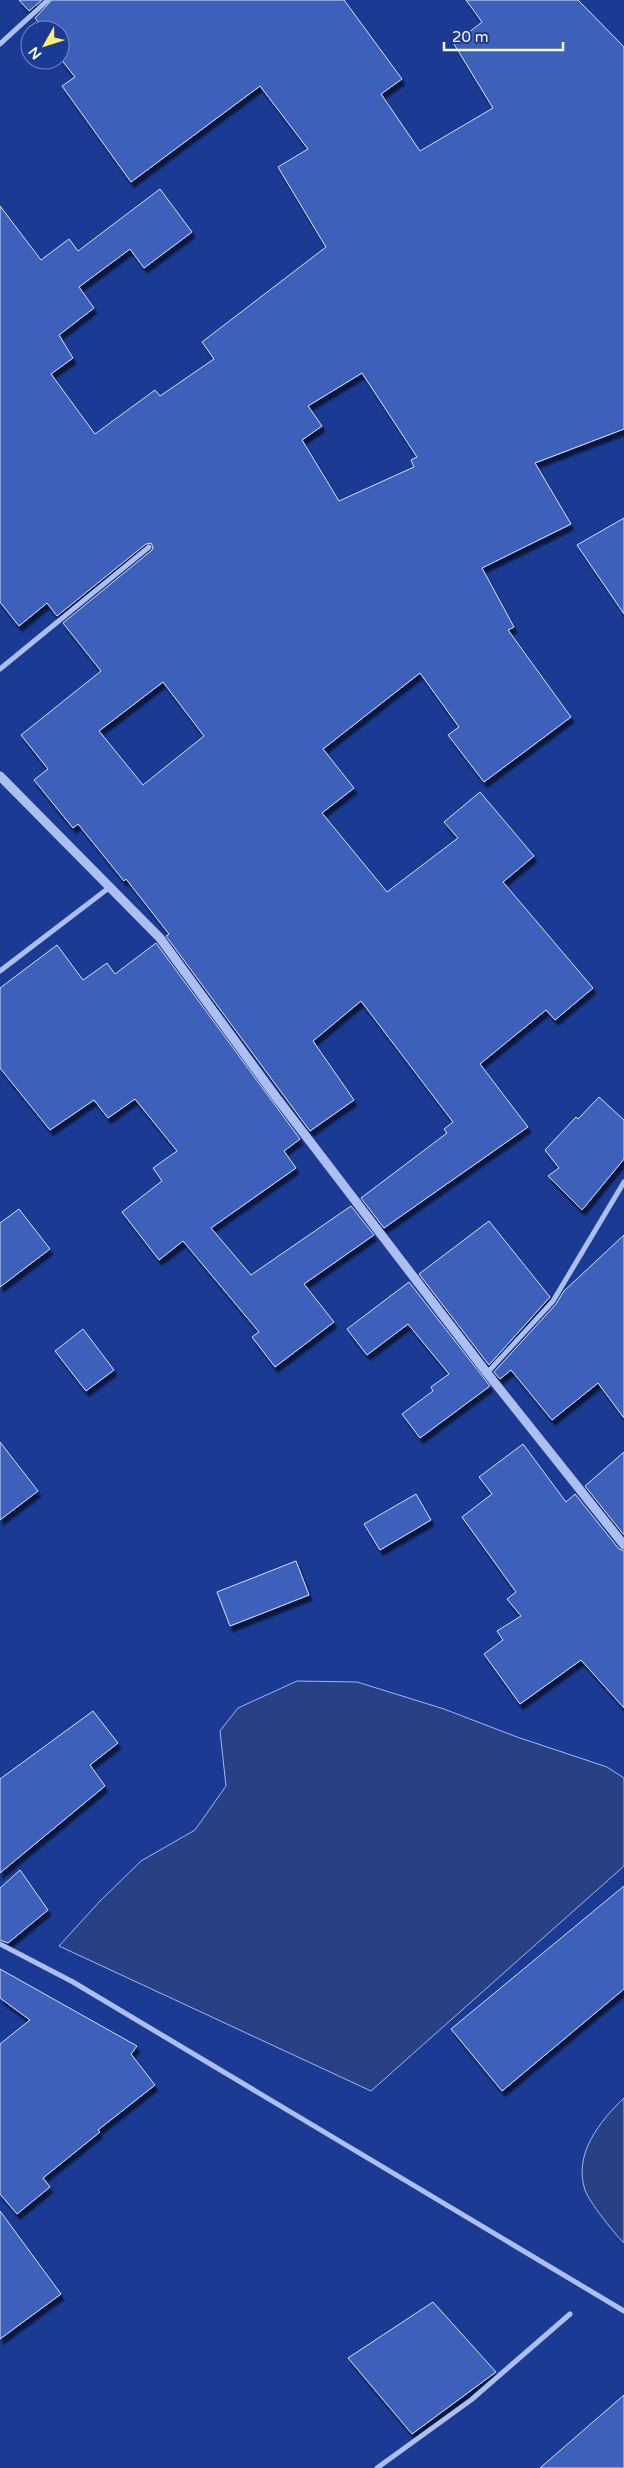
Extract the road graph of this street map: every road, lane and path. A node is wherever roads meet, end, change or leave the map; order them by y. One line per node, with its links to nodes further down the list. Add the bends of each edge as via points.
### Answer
1 (48, 0): 2 (street)
2 (0, 44)
3 (149, 547): 4 (street)
4 (0, 669)
5 (0, 776): 6 (street)
6 (110, 887): 7 (street); 9 (street, via 160,938 276,1097)
7 (0, 971)
8 (624, 1182): 9 (street, via 552,1301)
9 (487, 1372): 10 (street)
10 (624, 1545)
11 (0, 1944): 12 (street, via 73,1982)
12 (624, 2311)
13 (570, 2314): 14 (street, via 471,2400)
14 (377, 2468)

